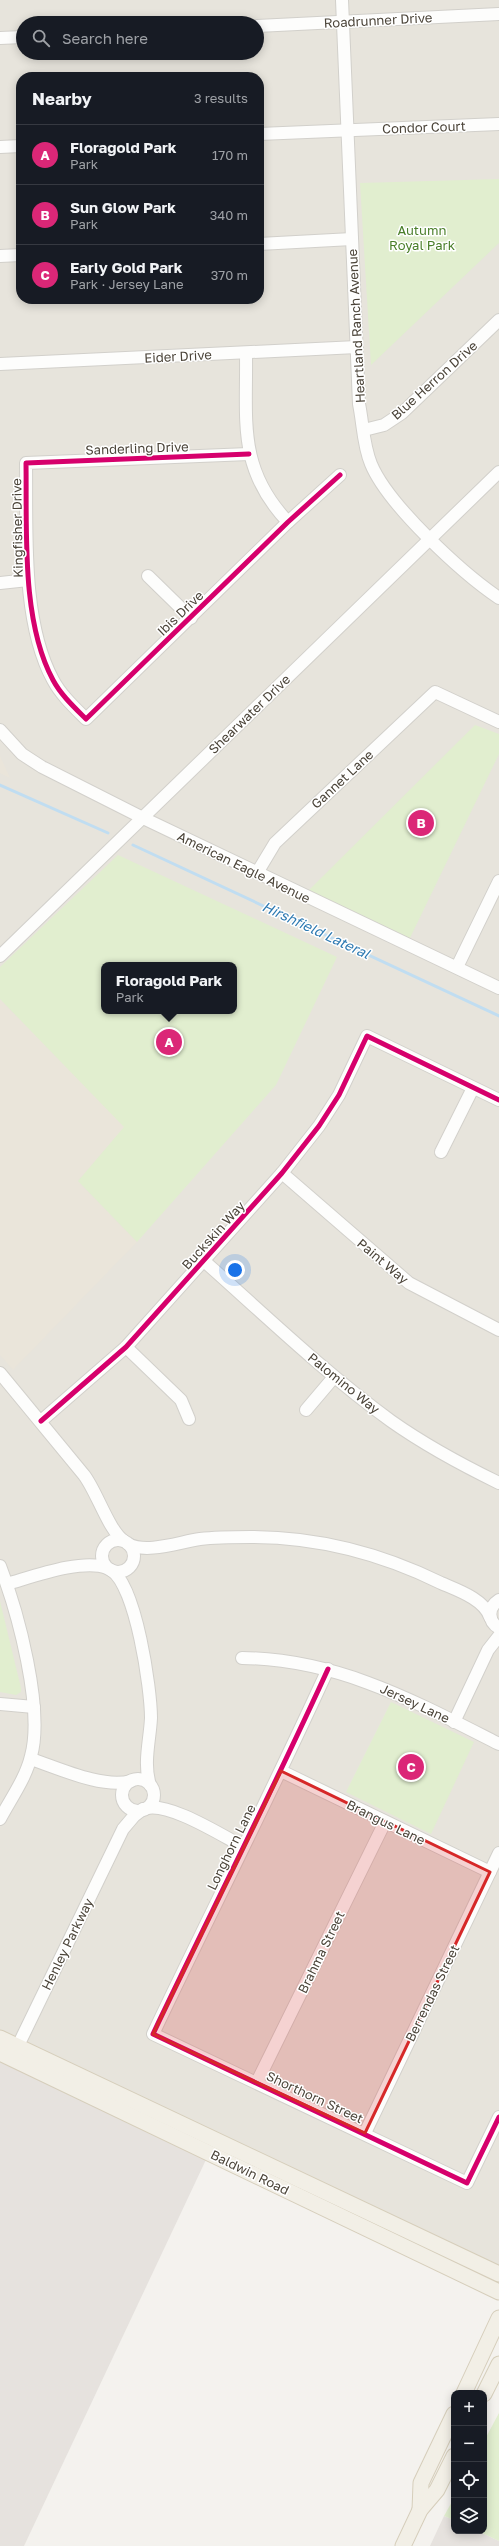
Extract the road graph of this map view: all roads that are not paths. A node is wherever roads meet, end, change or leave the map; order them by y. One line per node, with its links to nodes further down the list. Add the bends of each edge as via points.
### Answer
1 (342, 0): 3 (street, Heartland Ranch Avenue)
2 (499, 14): 3 (street, Roadrunner Drive)
3 (343, 22): 4 (street, Roadrunner Drive); 8 (street, Heartland Ranch Avenue)
4 (264, 26)
5 (16, 37): 6 (street)
6 (0, 38)
7 (499, 124): 8 (street, Condor Court)
8 (348, 130): 9 (street, Condor Court); 12 (street, Heartland Ranch Avenue)
9 (264, 134)
10 (16, 146): 11 (street)
11 (0, 147)
12 (352, 239): 13 (street); 17 (street, Heartland Ranch Avenue)
13 (264, 244)
14 (16, 255): 15 (street)
15 (0, 256)
16 (499, 320): 20 (street, Blue Herron Drive, via 402,413 384,425)
17 (357, 347): 18 (street, Eider Drive); 20 (street, Heartland Ranch Avenue, via 359,404)
18 (246, 352): 19 (street, Eider Drive); 21 (street)
19 (0, 364)
20 (364, 430): 26 (street, Heartland Ranch Avenue, via 366,449 380,480)
21 (249, 454): 22 (street, Sanderling Drive); 25 (street, via 263,490 272,505)
22 (26, 463): 28 (street, Kingfisher Drive)
23 (499, 472): 26 (street, Shearwater Drive)
24 (340, 475): 25 (street, Ibis Drive)
25 (288, 522): 31 (street, Ibis Drive)
26 (431, 538): 30 (street, Heartland Ranch Avenue, via 471,579); 35 (street, Shearwater Drive)
27 (148, 576): 31 (street)
28 (28, 580): 29 (street); 32 (street, Kingfisher Drive, via 40,650 46,667 63,696)
29 (0, 582)
30 (499, 598)
31 (191, 618): 32 (street, Ibis Drive)
32 (86, 720)
33 (499, 722): 36 (street, Gannet Lane, via 435,692 275,843)
34 (0, 730): 35 (street, American Eagle Avenue, via 32,761)
35 (143, 818): 36 (street, American Eagle Avenue); 38 (street, Shearwater Drive)
36 (257, 873): 39 (street, American Eagle Avenue)
37 (499, 881): 39 (street)
38 (0, 956)
39 (456, 968): 40 (street, American Eagle Avenue)
40 (499, 988)
41 (473, 1088): 42 (street); 43 (street); 44 (street, Buckskin Way, via 367,1036 339,1095 319,1126)
42 (499, 1100)
43 (441, 1152)
44 (282, 1173): 45 (street, Buckskin Way); 46 (street, Paint Way, via 409,1284)
45 (204, 1261): 47 (street, Buckskin Way); 49 (street, Palomino Way)
46 (499, 1330)
47 (126, 1347): 51 (street, via 181,1400); 52 (street, Buckskin Way)
48 (0, 1373): 52 (street)
49 (334, 1377): 50 (street); 53 (street, Palomino Way, via 416,1437)
50 (306, 1410)
51 (190, 1420)
52 (41, 1421): 54 (street, via 90,1483)
53 (499, 1483)
54 (107, 1516): 55 (street, via 118,1536); 57 (street, via 108,1536)
55 (126, 1542): 56 (street, via 136,1546); 57 (street, via 115,1540); 58 (street, via 133,1551)
56 (157, 1546): 58 (street, via 138,1554); 64 (street, via 201,1539 288,1538 324,1544 392,1562)
57 (103, 1549): 60 (street); 61 (street, via 102,1560)
58 (132, 1562): 61 (street, via 120,1572); 63 (street, via 127,1576)
59 (0, 1566): 62 (street)
60 (80, 1566): 61 (street, via 98,1565); 62 (street)
61 (109, 1569): 63 (street, via 119,1577)
62 (7, 1584): 72 (street, via 32,1684)
63 (127, 1592): 75 (street, via 149,1689 151,1717)
64 (471, 1597): 65 (street); 66 (street, via 486,1610)
65 (498, 1600): 66 (street, via 491,1607)
66 (493, 1621): 68 (street)
67 (499, 1636): 68 (street)
68 (488, 1650): 73 (street)
69 (242, 1658): 70 (street, Jersey Lane, via 273,1658)
70 (328, 1669): 73 (street, Jersey Lane, via 382,1688); 77 (street, Longhorn Lane)
71 (0, 1704): 72 (street)
72 (34, 1707): 76 (street, via 35,1741)
73 (454, 1722): 74 (street, Jersey Lane)
74 (499, 1744)
75 (147, 1758): 78 (street); 80 (street)
76 (31, 1759): 79 (street); 84 (street)
77 (281, 1771): 85 (street, Brangus Lane); 87 (street, Longhorn Lane)
78 (131, 1780): 79 (street, via 121,1783); 80 (street, via 142,1779); 81 (street, via 124,1786)
79 (100, 1781): 81 (street)
80 (151, 1787): 82 (street, via 153,1798); 83 (street, via 158,1799)
81 (123, 1799): 82 (street, via 129,1808); 86 (street, Henley Parkway)
82 (144, 1809): 83 (street, via 154,1807); 86 (street, Henley Parkway)
83 (173, 1811): 87 (street)
84 (0, 1819)
85 (385, 1822): 89 (street, Brangus Lane); 93 (street, Brahma Street)
86 (123, 1829): 92 (street, Henley Parkway)
87 (242, 1846): 90 (street, Longhorn Lane)
88 (499, 1853): 89 (street, Berrendas Street)
89 (490, 1872): 97 (street, Berrendas Street)
90 (153, 2034): 93 (street, Shorthorn Street)
91 (0, 2038): 92 (main road, Baldwin Road)
92 (10, 2053): 94 (main road, Baldwin Road); 95 (main road, Baldwin Road)
93 (258, 2082): 97 (street, Shorthorn Street)
94 (95, 2098): 95 (main road, via 99,2094 104,2095 141,2112); 99 (main road, Baldwin Road)
95 (166, 2116): 98 (main road, Baldwin Road)
96 (499, 2117): 97 (street, Shorthorn Street, via 467,2183)
97 (365, 2133)
98 (499, 2274)
99 (499, 2292)
100 (499, 2318): 102 (main road)
101 (499, 2364): 103 (main road)
102 (465, 2390)
103 (486, 2390)
104 (451, 2420): 106 (main road, via 421,2483)
105 (451, 2462): 106 (main road, via 437,2490)
106 (420, 2510): 107 (main road)
107 (403, 2546)

